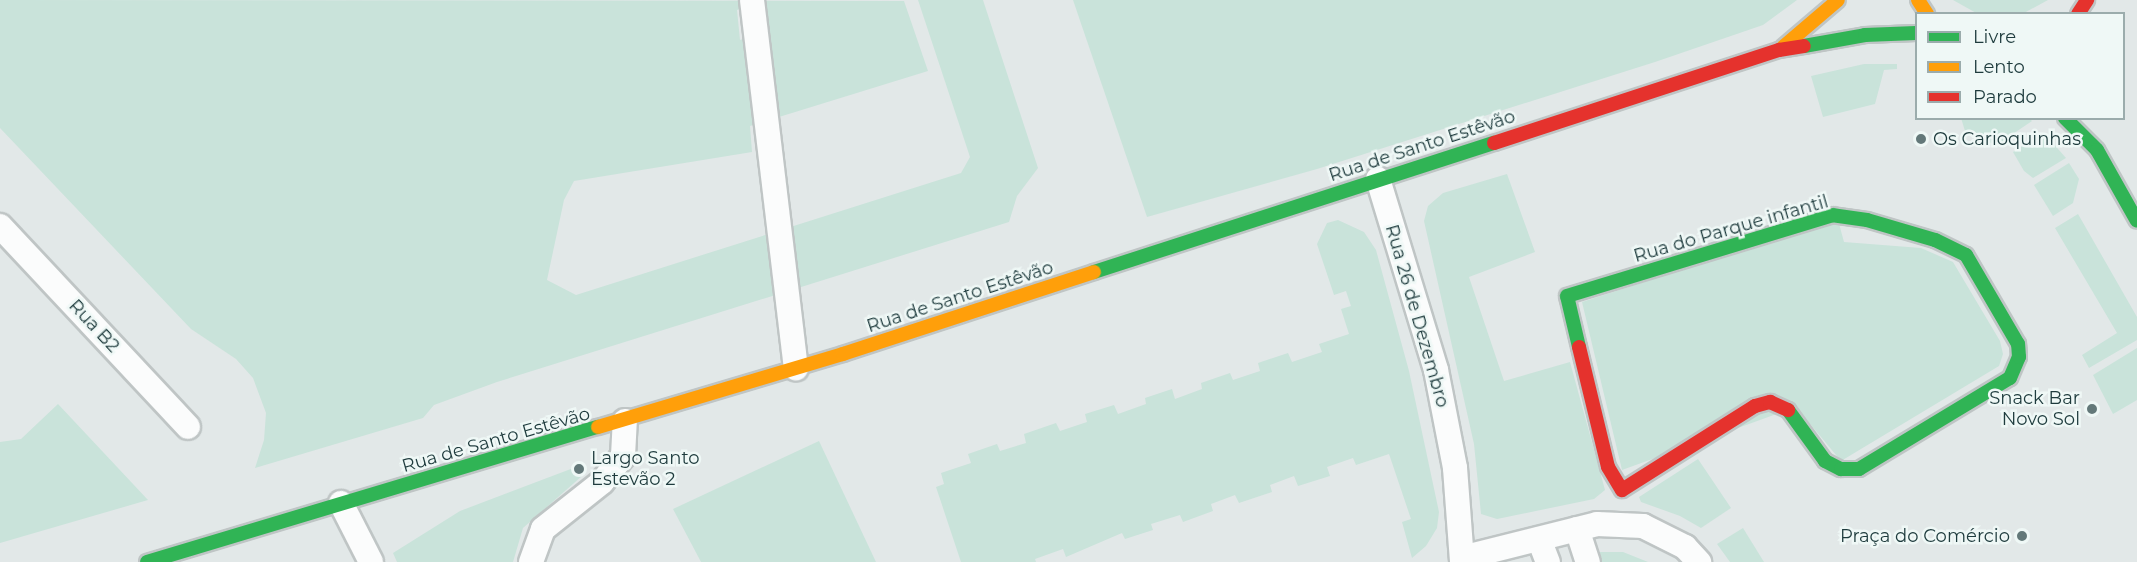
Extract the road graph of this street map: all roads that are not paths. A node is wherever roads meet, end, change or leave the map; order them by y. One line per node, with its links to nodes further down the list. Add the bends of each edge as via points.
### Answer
1 (752, 0): 11 (street)
2 (1838, 0): 4 (street)
3 (1915, 33): 4 (street, via 1864,35)
4 (1779, 50): 8 (street, Rua de Santo Estêvão)
5 (2067, 120): 7 (street)
6 (2096, 129): 7 (street)
7 (2097, 150): 9 (street)
8 (1378, 179): 11 (street, Rua de Santo Estêvão); 19 (street, Rua 26 de Dezembro, via 1436,370 1455,468)
9 (2137, 221)
10 (0, 226): 13 (street, Rua B2)
11 (796, 368): 12 (street, Rua de Santo Estêvão)
12 (625, 421): 15 (street, Rua de Santo Estêvão); 22 (street, via 623,456 602,482 543,529)
13 (188, 427)
14 (1622, 490): 14 (street, Rua do Parque infantil, via 1755,406 1770,402 1785,406 1825,461 1841,469 1859,469 2010,378 2019,357 2018,344 1966,255 1935,240 1867,220 1833,215 1566,296 1608,467); 16 (street)
15 (341, 503): 20 (street, Rua de Santo Estêvão); 21 (street)
16 (1618, 525): 17 (street); 25 (street, via 1643,526 1685,547)
17 (1577, 529): 18 (street); 24 (street)
18 (1539, 539): 19 (street); 23 (street)
19 (1462, 560)
20 (147, 562)
21 (371, 562)
22 (531, 562)
23 (1548, 562)
24 (1588, 562)
25 (1699, 562)

